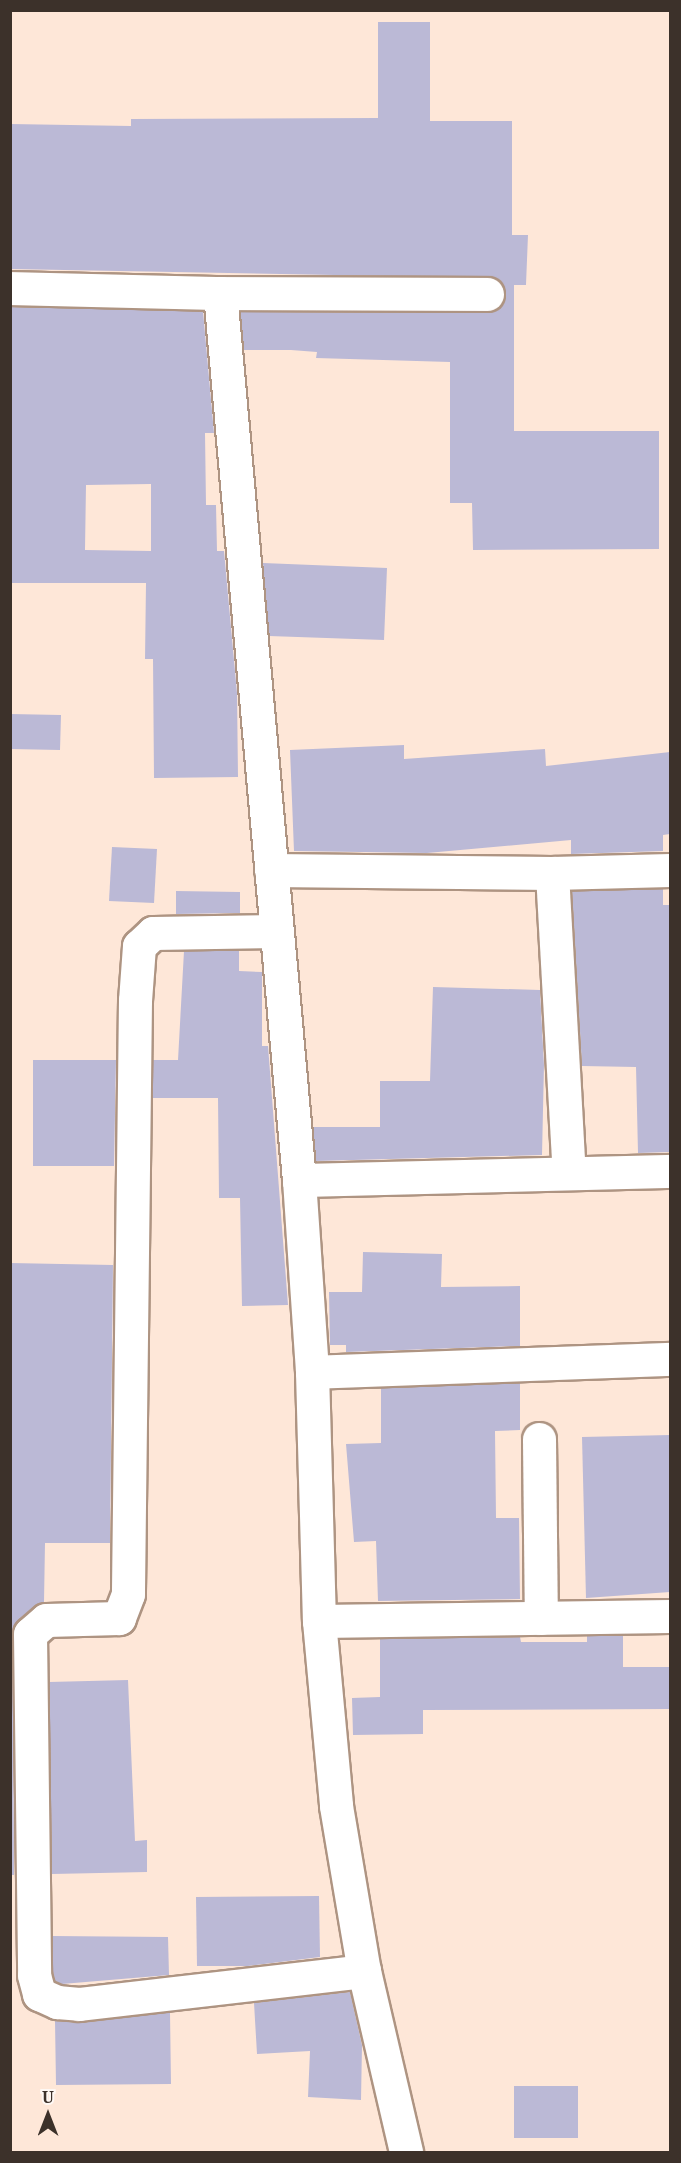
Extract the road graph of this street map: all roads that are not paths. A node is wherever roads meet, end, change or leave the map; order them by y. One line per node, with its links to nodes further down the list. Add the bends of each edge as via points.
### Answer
1 (10, 288): 2 (street)
2 (220, 293): 3 (street); 4 (street)
3 (487, 294)
4 (271, 870): 6 (street); 7 (street)
5 (670, 870): 6 (street)
6 (552, 873): 9 (street)
7 (276, 931): 10 (street); 17 (street, via 153,933 139,946 135,1000 128,1594 119,1618 46,1620 36,1624 30,1634 34,1975 39,1994 57,2002 79,2004)
8 (670, 1171): 9 (street)
9 (568, 1173): 10 (street)
10 (299, 1180): 12 (street)
11 (670, 1359): 12 (street)
12 (312, 1372): 16 (street)
13 (539, 1439): 15 (street)
14 (670, 1616): 15 (street)
15 (541, 1618): 16 (street)
16 (319, 1621): 17 (street, via 336,1806)
17 (364, 1971): 18 (street)
18 (406, 2152)

